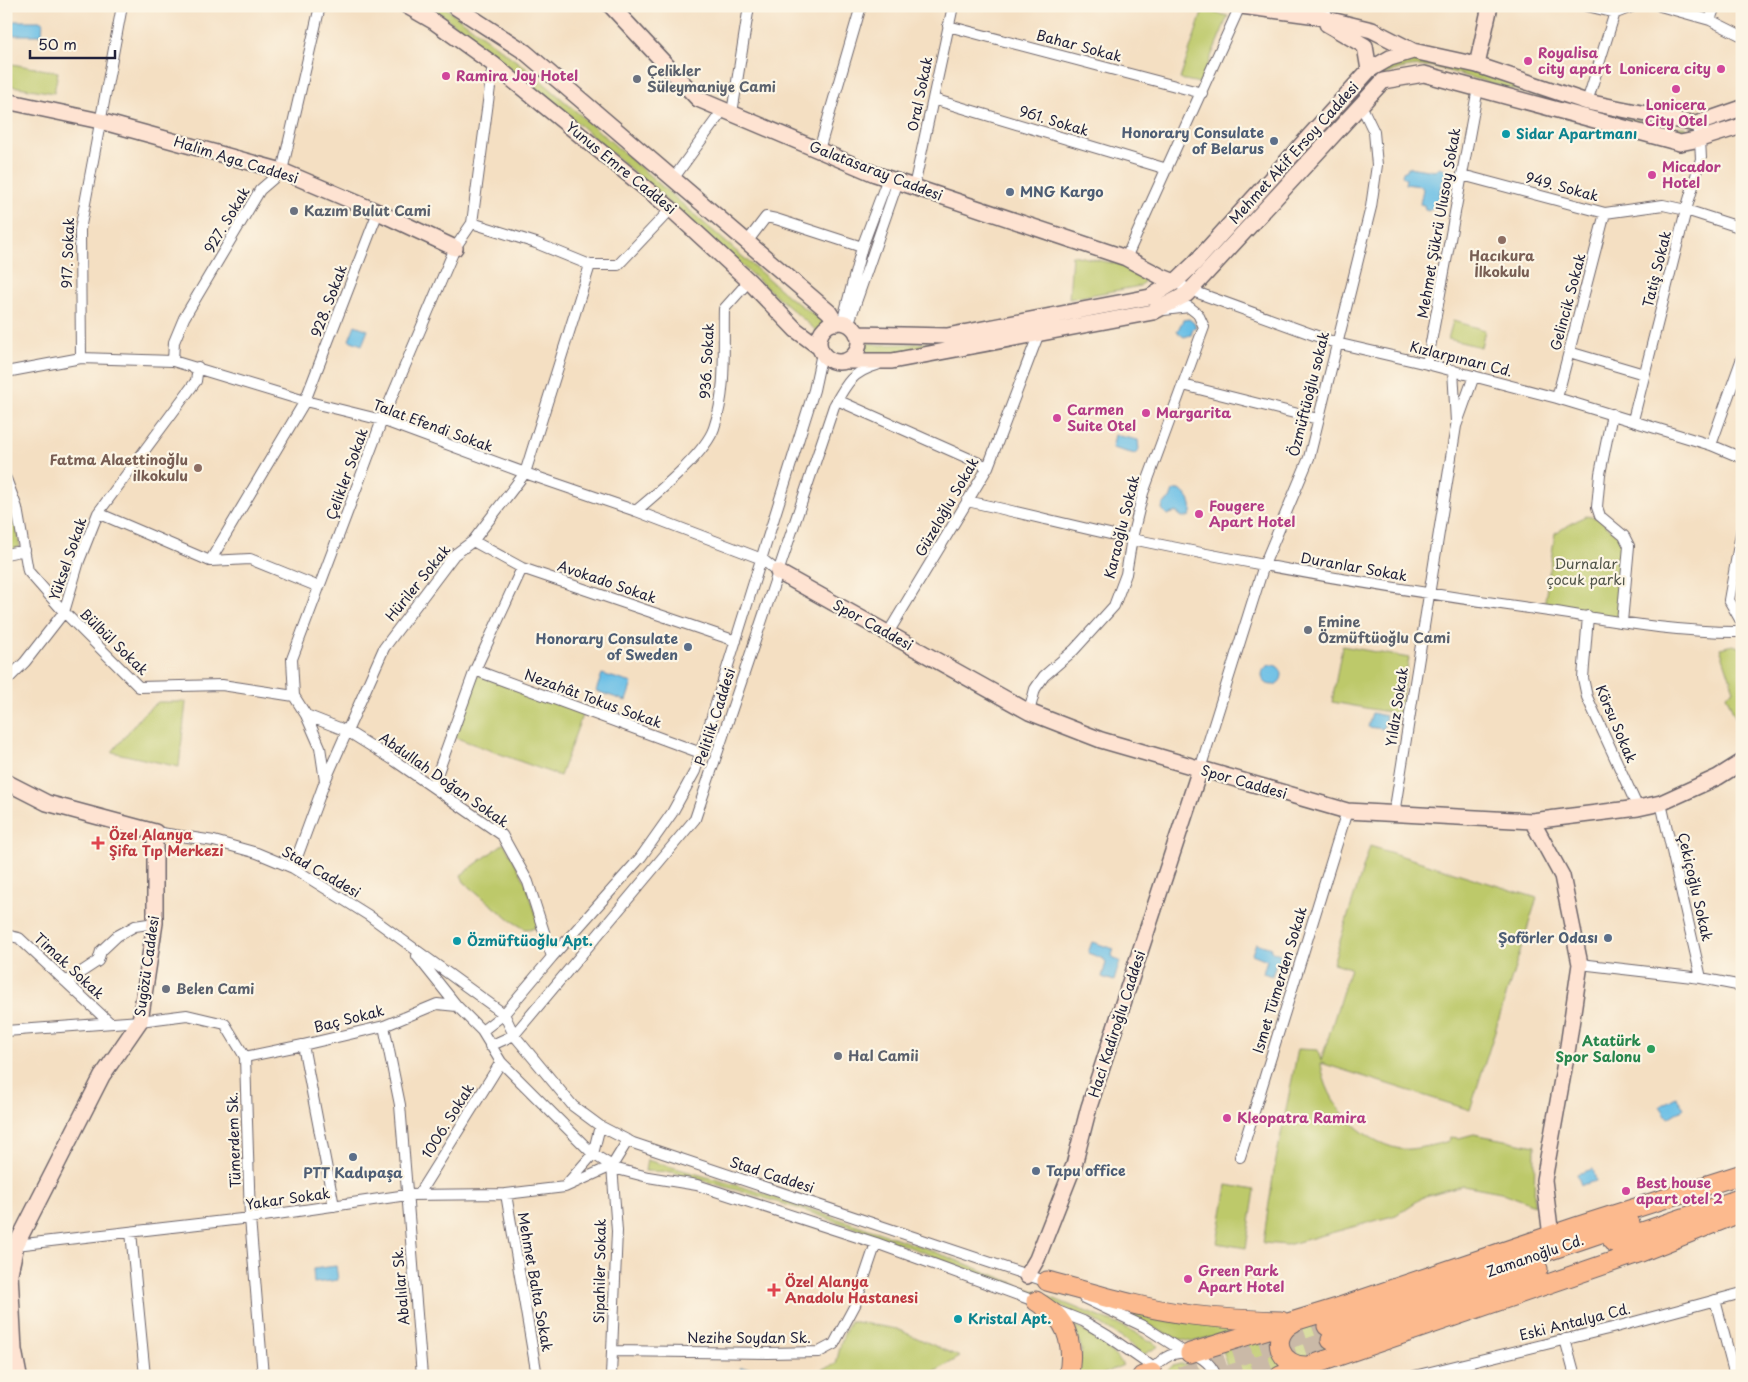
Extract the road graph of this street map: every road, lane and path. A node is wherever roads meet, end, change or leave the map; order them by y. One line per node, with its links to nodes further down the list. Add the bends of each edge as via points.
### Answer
1 (122, 6): 33 (street, 917. Sokak)
2 (320, 6): 39 (street)
3 (407, 6): 22 (street, Yunus Emre Caddesi)
4 (454, 6): 16 (street, Yunus Emre Caddesi)
5 (610, 6): 32 (street, Galatasaray Caddesi, via 698,99)
6 (748, 6): 32 (street)
7 (861, 6): 37 (street)
8 (953, 6): 19 (street, Oral Sokak)
9 (1240, 6): 17 (street); 26 (street)
10 (1490, 6): 23 (street)
11 (1588, 6): 15 (street)
12 (1634, 6): 15 (street)
13 (1660, 6): 18 (street)
14 (1715, 6): 18 (street)
15 (1616, 9): 29 (street)
16 (472, 12): 41 (street, Yunus Emre Caddesi, via 525,52)
17 (1313, 12): 21 (street, via 1372,30); 24 (street, via 1365,46)
18 (1710, 20): 20 (street)
19 (948, 26): 26 (street, Bahar Sokak); 27 (street, Oral Sokak)
20 (1742, 36)
21 (1414, 51): 23 (street, Mehmet Akif Ersoy Caddesi); 24 (street, Mehmet Akif Ersoy Caddesi, via 1390,58)
22 (493, 64): 44 (street, Yunus Emre Caddesi); 48 (street, Çelikler Sokak)
23 (1477, 65): 29 (street, Mehmet Akif Ersoy Caddesi)
24 (1369, 70): 56 (street, Mehmet Akif Ersoy Caddesi)
25 (1478, 88): 30 (street, Mehmet Akif Ersoy Caddesi, via 1424,74 1383,81); 36 (street, Mehmet Akif Ersoy Caddesi, via 1680,143); 40 (street, Mehmet Şükrü Ulusoy Sokak)
26 (1202, 93): 38 (street)
27 (933, 99): 38 (street, 961. Sokak); 43 (street, Oral Sokak)
28 (6, 101): 33 (street, Halim Aga Caddesi)
29 (1588, 102): 34 (street, Mehmet Akif Ersoy Caddesi)
30 (1361, 105): 57 (street, Mehmet Akif Ersoy Caddesi); 61 (street, Özmüftüoğlu sokak, via 1374,132 1377,166 1371,207)
31 (1742, 108): 34 (street)
32 (728, 111): 37 (street, Galatasaray Caddesi); 41 (street)
33 (100, 120): 39 (street, Halim Aga Caddesi); 64 (street, 917. Sokak, via 80,230)
34 (1696, 124): 36 (street, Tatiş Sokak)
35 (1742, 126): 36 (street, Mehmet Akif Ersoy Caddesi)
36 (1700, 139): 45 (street, Tatiş Sokak, via 1701,159)
37 (819, 150): 42 (street, Galatasaray Caddesi)
38 (1167, 169): 53 (street)
39 (282, 171): 46 (street, Halim Aga Caddesi); 66 (street, 927. Sokak, via 260,190 184,318 174,342)
40 (1462, 175): 47 (street, 949. Sokak); 69 (street, Mehmet Şükrü Ulusoy Sokak)
41 (673, 179): 50 (street, Yunus Emre Caddesi)
42 (893, 179): 43 (street, Galatasaray Caddesi); 51 (street); 59 (street)
43 (914, 187): 53 (street, Galatasaray Caddesi)
44 (671, 209): 54 (street, via 618,265); 55 (street, Yunus Emre Caddesi)
45 (1686, 210): 47 (street, 949. Sokak, via 1662,205); 49 (street, 949. Sokak); 73 (street, Tatiş Sokak)
46 (378, 212): 52 (street, Halim Aga Caddesi); 79 (street, 928. Sokak)
47 (1605, 213): 63 (street, Gelincik Sokak)
48 (472, 222): 52 (street, Çelikler Sokak); 54 (street)
49 (1742, 228)
50 (747, 242): 51 (street, via 766,218); 59 (street, Yunus Emre Caddesi)
51 (862, 247): 59 (street)
52 (455, 248): 82 (street, Çelikler Sokak)
53 (1126, 258): 56 (street, Galatasaray Caddesi)
54 (590, 265): 88 (street, Hüriler Sokak)
55 (749, 281): 62 (street, Yunus Emre Caddesi, via 796,330); 91 (street, 936. Sokak, via 724,309 723,388 714,429 696,456)
56 (1176, 282): 57 (street, Kızlarpınarı Cd.); 59 (street, Mehmet Akif Ersoy Caddesi, via 1150,297 947,336)
57 (1190, 290): 58 (street, Mehmet Akif Ersoy Caddesi); 61 (street, Kızlarpınarı Cd.)
58 (1153, 312): 60 (street, Mehmet Akif Ersoy Caddesi); 76 (street, Karaoğlu Sokak, via 1188,307 1198,314 1204,327)
59 (846, 326): 62 (street, via 824,329 820,334); 67 (street, via 859,340 856,353)
60 (1039, 334): 68 (street, Mehmet Akif Ersoy Caddesi); 87 (street, Güzeloğlu Sokak)
61 (1336, 343): 69 (street, Kızlarpınarı Cd.); 81 (street, Özmüftüoğlu sokak)
62 (821, 350): 67 (street, via 830,361); 98 (street, Pelitlik Caddesi, via 814,390)
63 (1569, 352): 73 (street); 77 (street, Gelincik Sokak)
64 (81, 358): 66 (street, Talat Efendi Sokak); 72 (street, Talat Efendi Sokak)
65 (1742, 358): 75 (street)
66 (173, 361): 70 (street, Talat Efendi Sokak)
67 (846, 361): 68 (street)
68 (892, 361): 78 (street, Pelitlik Caddesi, via 862,369 845,386)
69 (1427, 364): 71 (street, Kızlarpınarı Cd.)
70 (198, 368): 79 (street, Talat Efendi Sokak); 92 (street, Yüksel Sokak, via 196,381)
71 (1453, 370): 74 (street, Kızlarpınarı Cd.); 84 (street)
72 (6, 372)
73 (1644, 374): 83 (street, Tatiş Sokak)
74 (1474, 376): 77 (street, Kızlarpınarı Cd.); 84 (street)
75 (1739, 378): 85 (street)
76 (1183, 385): 81 (street); 94 (street, Karaoğlu Sokak, via 1143,493)
77 (1557, 398): 80 (street, Kızlarpınarı Cd.)
78 (837, 400): 87 (street); 102 (street, Pelitlik Caddesi)
79 (306, 401): 82 (street, Talat Efendi Sokak); 99 (street, 928. Sokak)
80 (1612, 414): 83 (street, Kızlarpınarı Cd.); 107 (street, via 1597,506 1600,516 1624,536 1629,546)
81 (1318, 419): 100 (street, Özmüftüoğlu sokak, via 1309,458)
82 (382, 420): 88 (street, Talat Efendi Sokak); 103 (street, Çelikler Sokak)
83 (1633, 420): 85 (street, Kızlarpınarı Cd.)
84 (1456, 426): 104 (street, Yıldız Sokak)
85 (1711, 445): 86 (street, Kızlarpınarı Cd.)
86 (1742, 458)
87 (988, 467): 90 (street, Güzeloğlu Sokak)
88 (525, 473): 91 (street, Talat Efendi Sokak); 95 (street, Hüriler Sokak)
89 (6, 479): 96 (street, Bülbül Sokak, via 17,508)
90 (967, 501): 94 (street, Duranlar Sokak); 110 (street, Güzeloğlu Sokak)
91 (636, 512): 98 (street, Talat Efendi Sokak)
92 (98, 514): 99 (street); 105 (street, Yüksel Sokak, via 79,561)
93 (1742, 528): 108 (street, via 1729,600)
94 (1132, 538): 100 (street, Duranlar Sokak); 115 (street, Karaoğlu Sokak, via 1126,574 1114,606 1074,650 1044,676 1035,689)
95 (473, 541): 101 (street, Avokado Sokak); 117 (street, Hüriler Sokak, via 454,555 384,648)
96 (25, 550): 97 (street); 105 (street, Bülbül Sokak, via 28,571)
97 (6, 554)
98 (762, 559): 102 (street, Talat Efendi Sokak); 111 (street, Pelitlik Caddesi)
99 (210, 561): 103 (street, via 250,559)
100 (1264, 565): 104 (street, Duranlar Sokak); 120 (street, Özmüftüoğlu sokak)
101 (522, 568): 111 (street, Avokado Sokak); 112 (street)
102 (778, 572): 110 (street, Spor Caddesi); 146 (street, Pelitlik Caddesi, via 695,819)
103 (319, 587): 114 (street, Çelikler Sokak, via 292,659)
104 (1429, 594): 106 (street, Duranlar Sokak); 127 (street, Yıldız Sokak)
105 (64, 612): 113 (street, Yüksel Sokak); 114 (street, Bülbül Sokak, via 139,687 222,685)
106 (1588, 616): 107 (street, Duranlar Sokak); 125 (street, Körsu Sokak, via 1583,678 1587,697)
107 (1622, 622): 109 (street, Duranlar Sokak, via 1708,632)
108 (1742, 623)
109 (1742, 632)
110 (888, 633): 115 (street, Spor Caddesi)
111 (736, 641): 118 (street, Pelitlik Caddesi)
112 (475, 670): 118 (street, Nezahât Tokus Sokak); 123 (street)
113 (6, 681)
114 (294, 696): 116 (street, Çelikler Sokak)
115 (1029, 712): 120 (street, Spor Caddesi, via 1101,740)
116 (306, 715): 117 (street, Abdullah Doğan Sokak); 121 (street, Çelikler Sokak, via 320,746)
117 (347, 731): 121 (street, Hüriler Sokak); 123 (street, Abdullah Doğan Sokak)
118 (701, 753): 134 (street, Pelitlik Caddesi, via 672,813 640,857)
119 (1742, 762): 124 (street, Spor Caddesi, via 1718,777)
120 (1200, 769): 126 (street, Spor Caddesi); 170 (street, Haci Kadiroğlu Caddesi, via 1074,1165 1037,1259)
121 (325, 781): 130 (street, Hüriler Sokak)
122 (6, 782): 129 (street, via 48,803)
123 (433, 786): 134 (street, Abdullah Doğan Sokak, via 502,835 528,882)
124 (1661, 803): 125 (street, Spor Caddesi); 136 (street, Çekiçoğlu Sokak)
125 (1638, 808): 128 (street, Spor Caddesi)
126 (1346, 811): 127 (street, Spor Caddesi); 154 (street, Ismet Tümerden Sokak)
127 (1394, 814): 128 (street, Spor Caddesi)
128 (1532, 821): 135 (street, via 1562,876)
129 (155, 832): 130 (street, Stad Caddesi, via 223,844 257,853); 131 (street, Sugözü Caddesi)
130 (293, 868): 133 (street, Stad Caddesi)
131 (156, 923): 137 (street, via 135,926 117,936 101,951 98,962); 141 (street, Sugözü Caddesi)
132 (6, 935): 137 (street, Timak Sokak, via 19,938)
133 (405, 943): 139 (street, Stad Caddesi); 140 (street, Stad Caddesi)
134 (552, 957): 140 (street, Pelitlik Caddesi)
135 (1580, 964): 136 (street); 167 (street, via 1544,1180)
136 (1701, 978): 138 (street)
137 (66, 982): 142 (street, Timak Sokak)
138 (1742, 986)
139 (457, 1006): 143 (street, Baç Sokak, via 437,1004); 145 (street, Stad Caddesi)
140 (504, 1014): 145 (street, Pelitlik Caddesi); 146 (street, Stad Caddesi)
141 (140, 1021): 142 (street, Tümerdem Sk.); 149 (street, Tümerdem Sk., via 188,1015 226,1024); 169 (street, Sugözü Caddesi, via 102,1076)
142 (110, 1023): 144 (street, Tümerdem Sk.)
143 (384, 1026): 147 (street, Baç Sokak); 160 (street, Abalılar Sk., via 400,1105)
144 (6, 1031)
145 (482, 1031): 148 (street, Stad Caddesi)
146 (514, 1035): 148 (street, Pelitlik Caddesi); 151 (street, Stad Caddesi, via 573,1106)
147 (303, 1045): 149 (street, Baç Sokak); 163 (street)
148 (490, 1046): 150 (street, Stad Caddesi)
149 (245, 1056): 165 (street, Tümerdem Sk.)
150 (501, 1062): 153 (street, Stad Caddesi); 161 (street, 1006. Sokak)
151 (600, 1126): 152 (street, Stad Caddesi); 153 (street)
152 (628, 1140): 155 (street); 170 (street, Stad Caddesi)
153 (593, 1154): 155 (street, Stad Caddesi); 158 (street)
154 (1240, 1157)
155 (612, 1166): 158 (street, Yakar Sokak); 168 (street, Stad Caddesi, via 648,1177 697,1185); 177 (street, Sipahiler Sokak, via 617,1231)
156 (1742, 1174): 167 (highway)
157 (1742, 1184): 162 (highway, Zamanoğlu Cd., via 1329,1333)
158 (565, 1187): 159 (street, Yakar Sokak)
159 (506, 1194): 161 (street, Yakar Sokak); 185 (street, Mehmet Balta Sokak)
160 (407, 1195): 161 (street, Yakar Sokak); 163 (street, Yakar Sokak); 184 (street, Abalılar Sk.)
161 (418, 1195)
162 (1742, 1198)
163 (334, 1206): 165 (street, Yakar Sokak)
164 (1742, 1212): 179 (highway, via 1641,1252)
165 (250, 1218): 166 (street, Yakar Sokak); 183 (street, Tümerdem Sk.)
166 (131, 1232): 169 (street, Yakar Sokak); 182 (street)
167 (1550, 1236): 175 (highway)
168 (876, 1243): 174 (street, Stad Caddesi); 177 (street, Nezihe Soydan Sk., via 855,1305 834,1344 819,1352)
169 (11, 1245): 181 (street, Sugözü Caddesi, via 14,1350)
170 (1027, 1276): 171 (street, Stad Caddesi)
171 (1047, 1281): 175 (highway, via 1186,1314); 178 (street, Stad Caddesi, via 1145,1327)
172 (1742, 1293): 173 (street, Eski Antalya Cd.)
173 (1715, 1300): 176 (street, Eski Antalya Cd.); 192 (street)
174 (1036, 1301): 180 (street, Stad Caddesi, via 1108,1336); 187 (highway, via 1059,1319 1065,1332 1072,1362)
175 (1295, 1321): 178 (highway); 179 (highway, via 1280,1335 1280,1350 1294,1365)
176 (1565, 1339): 190 (street, Eski Antalya Cd.); 191 (street)
177 (612, 1351): 186 (street, Sipahiler Sokak)
178 (1187, 1353): 180 (street, via 1167,1356); 188 (street, Stad Caddesi, via 1207,1362)
179 (1308, 1366): 189 (highway)
180 (1150, 1373)
181 (19, 1376)
182 (145, 1376)
183 (263, 1376)
184 (422, 1376)
185 (537, 1376)
186 (612, 1376)
187 (1068, 1376)
188 (1216, 1376)
189 (1280, 1376)
190 (1414, 1376)
191 (1575, 1376)
192 (1735, 1376)

